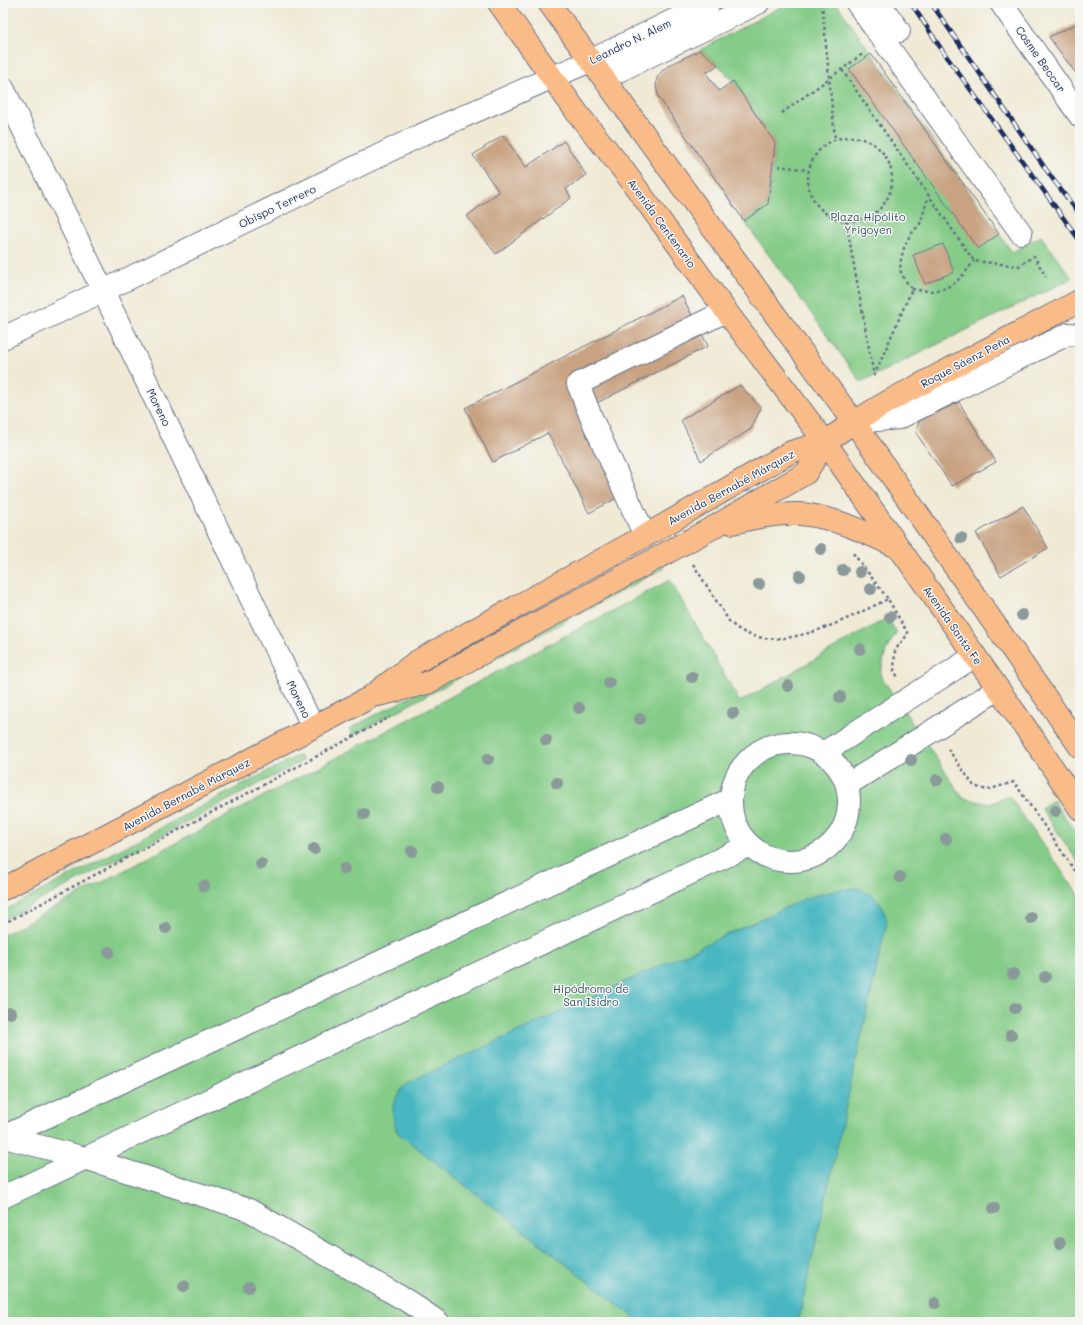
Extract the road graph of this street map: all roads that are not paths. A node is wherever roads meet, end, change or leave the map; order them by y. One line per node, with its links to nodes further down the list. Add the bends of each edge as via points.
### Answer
1 (499, 3): 10 (main road, Avenida Centenario)
2 (549, 3): 9 (main road)
3 (708, 3): 9 (street, Leandro N. Alem)
4 (758, 3): 9 (street)
5 (857, 3): 13 (street)
6 (879, 3): 8 (street)
7 (1002, 3): 12 (street, Cosme Beccar)
8 (899, 31)
9 (598, 69): 10 (street, Leandro N. Alem); 19 (main road)
10 (552, 78): 14 (street, Obispo Terrero, via 421,135); 16 (main road, Avenida Centenario)
11 (3, 88): 14 (street, Moreno)
12 (1080, 116)
13 (1021, 233)
14 (103, 292): 18 (street, Obispo Terrero); 27 (street, Moreno)
15 (1078, 302): 19 (main road, Roque Sáenz Peña)
16 (726, 311): 20 (main road, Avenida Centenario); 22 (street, via 578,384)
17 (1080, 335): 19 (street, Roque Sáenz Peña, via 1068,334 899,418)
18 (3, 338)
19 (854, 422): 20 (main road, Roque Sáenz Peña); 28 (main road)
20 (825, 442): 21 (main road, Avenida Bernabé Márquez, via 806,473); 22 (main road, Avenida Bernabé Márquez, via 791,452); 23 (main road, Avenida Santa Fe)
21 (714, 527): 23 (main road, via 769,515 800,514 835,520); 26 (main road, Avenida Bernabé Márquez, via 427,684)
22 (645, 536): 26 (main road, Avenida Bernabé Márquez, via 416,662)
23 (899, 548): 24 (main road, Avenida Santa Fe)
24 (975, 656): 25 (main road, Avenida Santa Fe); 29 (street)
25 (998, 689): 30 (street); 32 (main road, Avenida Santa Fe)
26 (369, 698): 27 (main road, Avenida Bernabé Márquez)
27 (313, 727): 34 (main road, Avenida Bernabé Márquez)
28 (1076, 734)
29 (823, 753): 30 (street, via 838,766); 31 (street, via 803,744 781,744 760,751 743,765 733,784)
30 (847, 784): 33 (street, via 849,806 843,827 830,845 812,857 790,861 768,857)
31 (731, 799): 33 (street, via 736,828); 35 (street)
32 (1080, 809)
33 (750, 845): 36 (street)
34 (3, 889)
35 (3, 1137): 36 (street)
36 (85, 1158): 37 (street); 38 (street, via 249,1210 409,1302)
37 (3, 1197)
38 (438, 1322)

